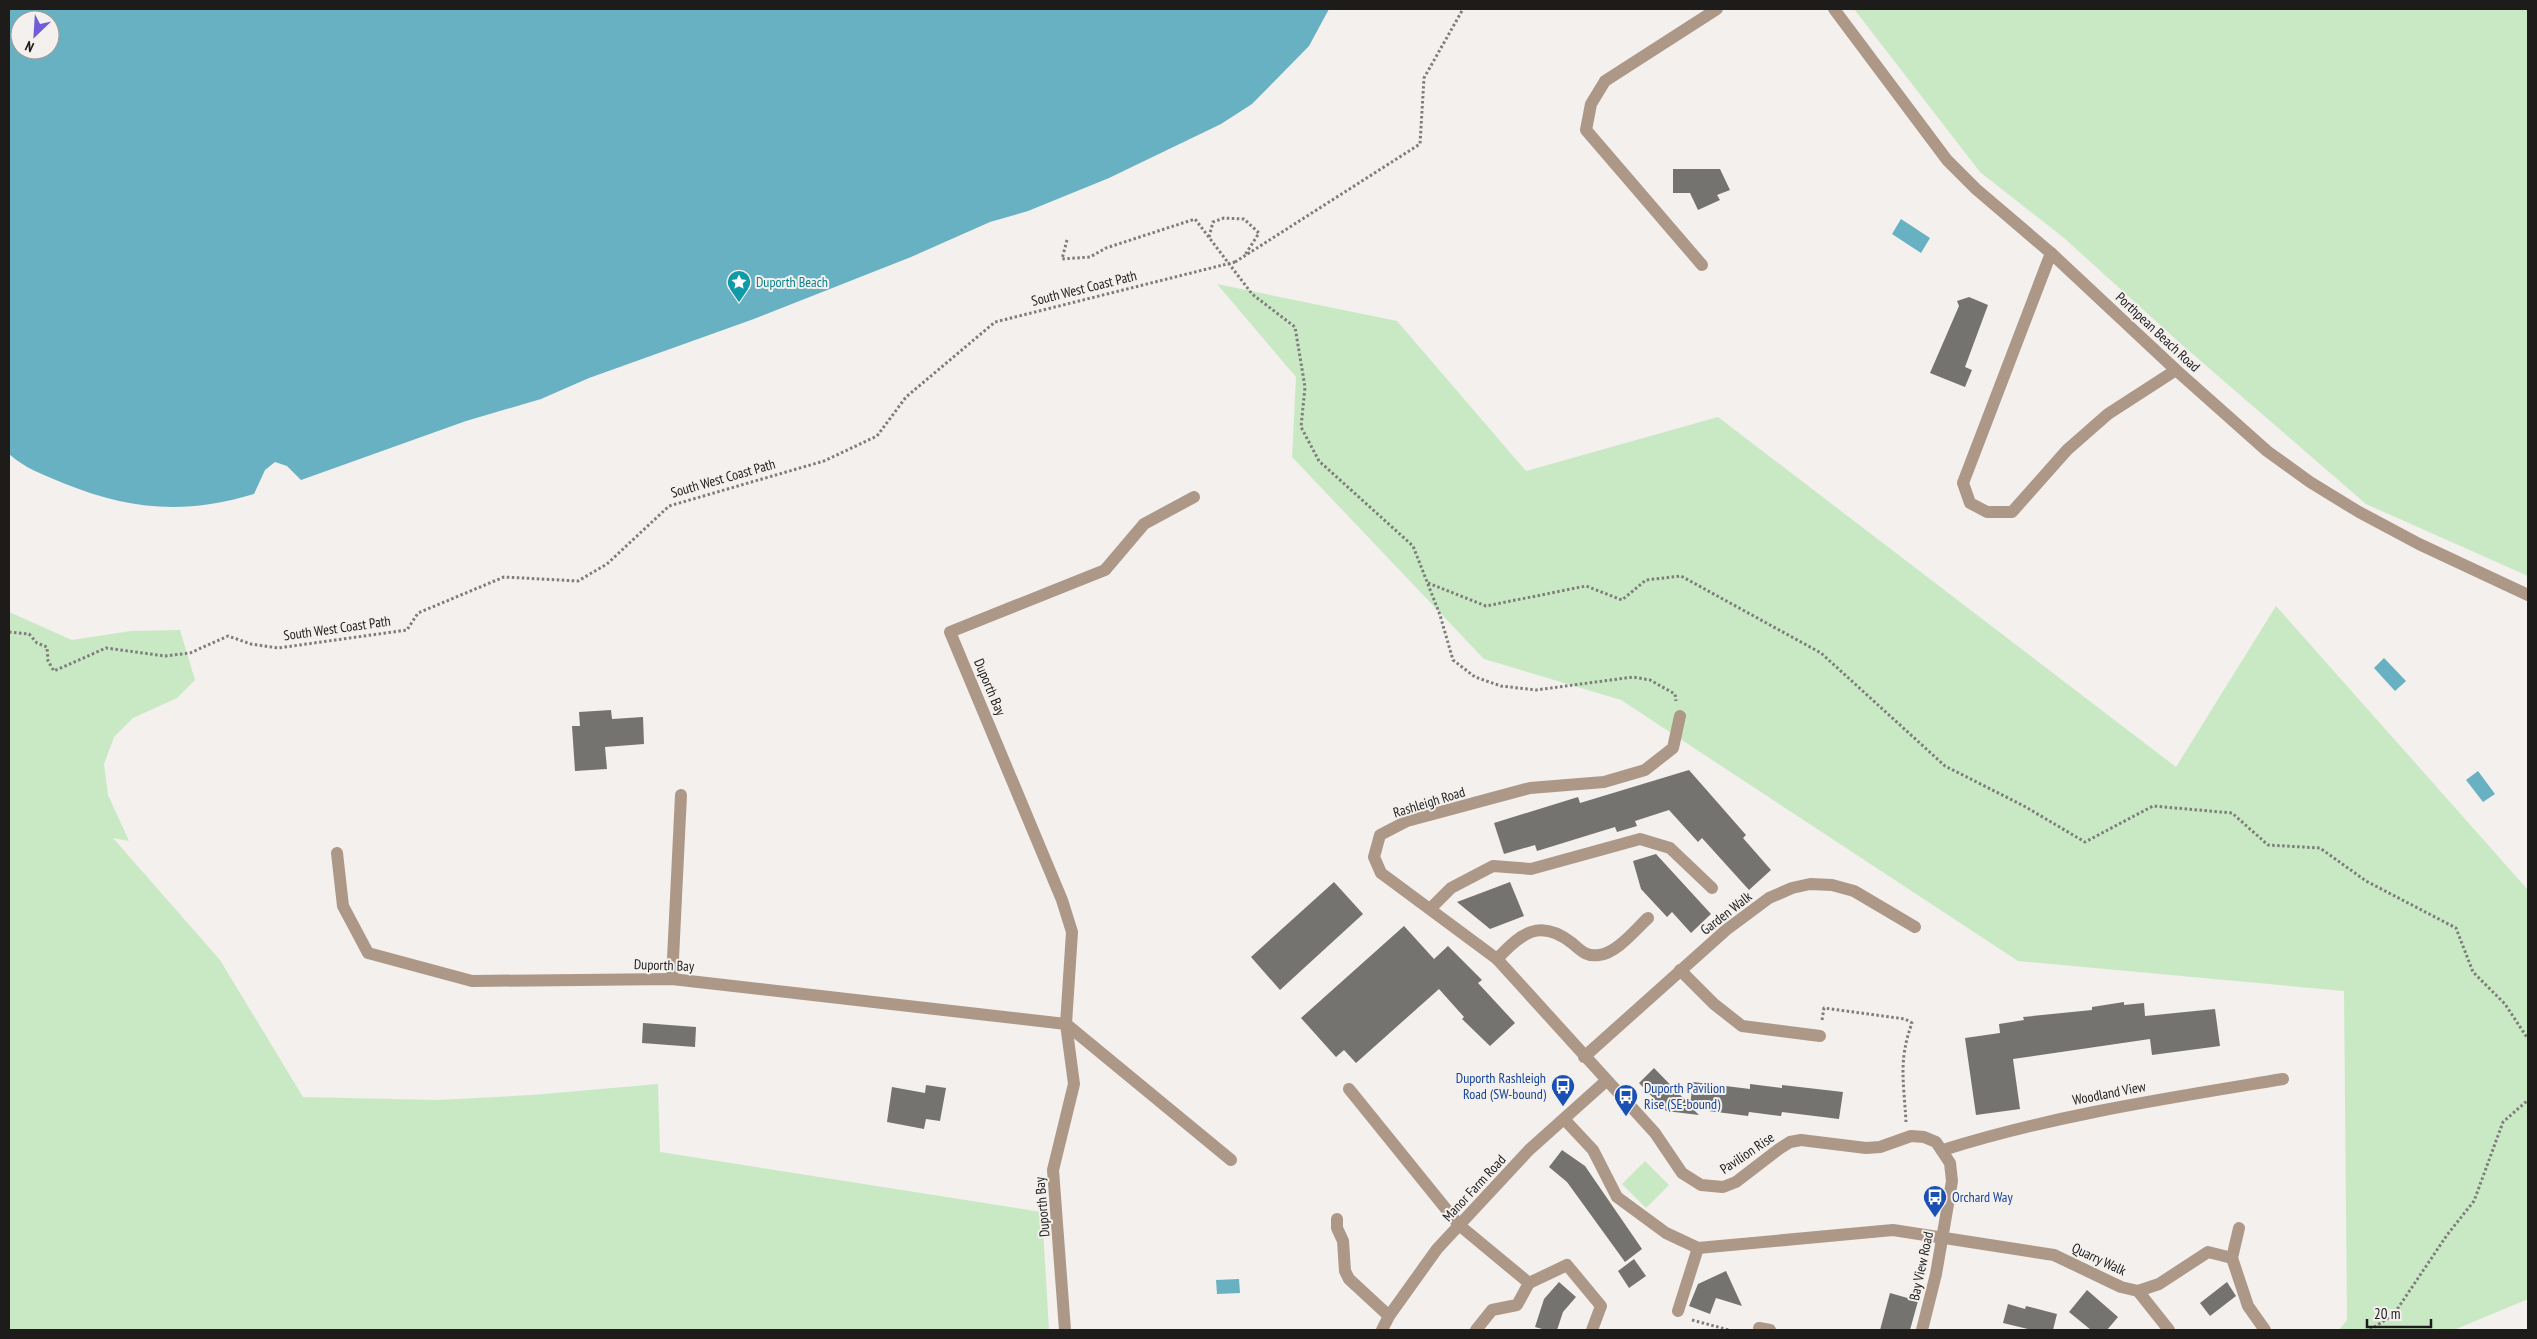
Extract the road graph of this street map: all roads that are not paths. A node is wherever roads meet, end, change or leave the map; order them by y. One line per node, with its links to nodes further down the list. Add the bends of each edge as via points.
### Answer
1 (1717, 9): 4 (street, via 1605,81 1591,104 1586,130)
2 (1834, 9): 3 (street, Porthpean Beach Road, via 1947,160)
3 (2051, 253): 5 (street, Porthpean Beach Road); 5 (street, via 1963,483 1970,503 1987,512 2012,512 2066,450 2108,414)
4 (1702, 265)
5 (2176, 370): 7 (street, Porthpean Beach Road, via 2267,451 2310,482 2419,544)
6 (1194, 497): 18 (street, Duporth Bay, via 1144,524 1105,570 950,632 1062,900 1072,932)
7 (2528, 595)
8 (1680, 716): 12 (street, Rashleigh Road, via 1673,748 1645,770 1604,782 1530,788 1407,821 1380,834 1374,857 1381,873)
9 (681, 795): 17 (street)
10 (337, 853): 17 (street, Duporth Bay, via 343,906 368,953 472,981)
11 (1712, 888): 12 (street, via 1670,848 1640,839 1531,869 1493,866 1451,888)
12 (1431, 908): 15 (street, Rashleigh Road)
13 (1648, 918): 15 (street, via 1612,950 1600,955 1586,955 1559,933 1534,930 1515,939)
14 (1915, 927): 16 (street, Garden Walk, via 1854,891 1810,884 1769,898)
15 (1497, 959): 20 (street, Rashleigh Road)
16 (1680, 970): 19 (street, via 1742,1026); 20 (street, Garden Walk)
17 (672, 979): 18 (street, Duporth Bay)
18 (1066, 1024): 26 (street); 37 (street, Duporth Bay, via 1074,1084 1053,1170)
19 (1820, 1036)
20 (1584, 1057): 22 (street, Rashleigh Road)
21 (2284, 1079): 25 (street, Woodland View, via 2096,1111 2003,1132)
22 (1606, 1081): 24 (street, Manor Farm Road); 25 (street, Pavilion Rise, via 1655,1133 1682,1173 1701,1185 1723,1187 1736,1182 1790,1142 1801,1140 1866,1148 1924,1136)
23 (1349, 1089): 28 (street)
24 (1564, 1119): 28 (street, Manor Farm Road, via 1529,1150); 31 (street, via 1593,1150 1617,1197 1666,1233)
25 (1943, 1150): 30 (street, Bay View Road, via 1950,1162 1952,1181)
26 (1231, 1160)
27 (1337, 1220): 36 (street, via 1349,1279)
28 (1459, 1225): 33 (street); 36 (street, Manor Farm Road)
29 (2239, 1228): 32 (street)
30 (1943, 1238): 31 (street, via 1893,1230); 34 (street, Quarry Walk, via 2054,1255 2121,1287); 41 (street, Bay View Road)
31 (1698, 1248): 35 (street)
32 (2232, 1258): 34 (street, Quarry Walk, via 2208,1252 2159,1284); 43 (street, via 2248,1306)
33 (1529, 1283): 39 (street, via 1517,1306 1492,1310); 40 (street, via 1567,1265 1601,1306)
34 (2138, 1291): 42 (street)
35 (1682, 1315)
36 (1389, 1316): 38 (street, Manor Farm Road)
37 (1065, 1330)
38 (1382, 1330)
39 (1476, 1330)
40 (1592, 1330)
41 (1922, 1330)
42 (2169, 1330)
43 (2265, 1330)

